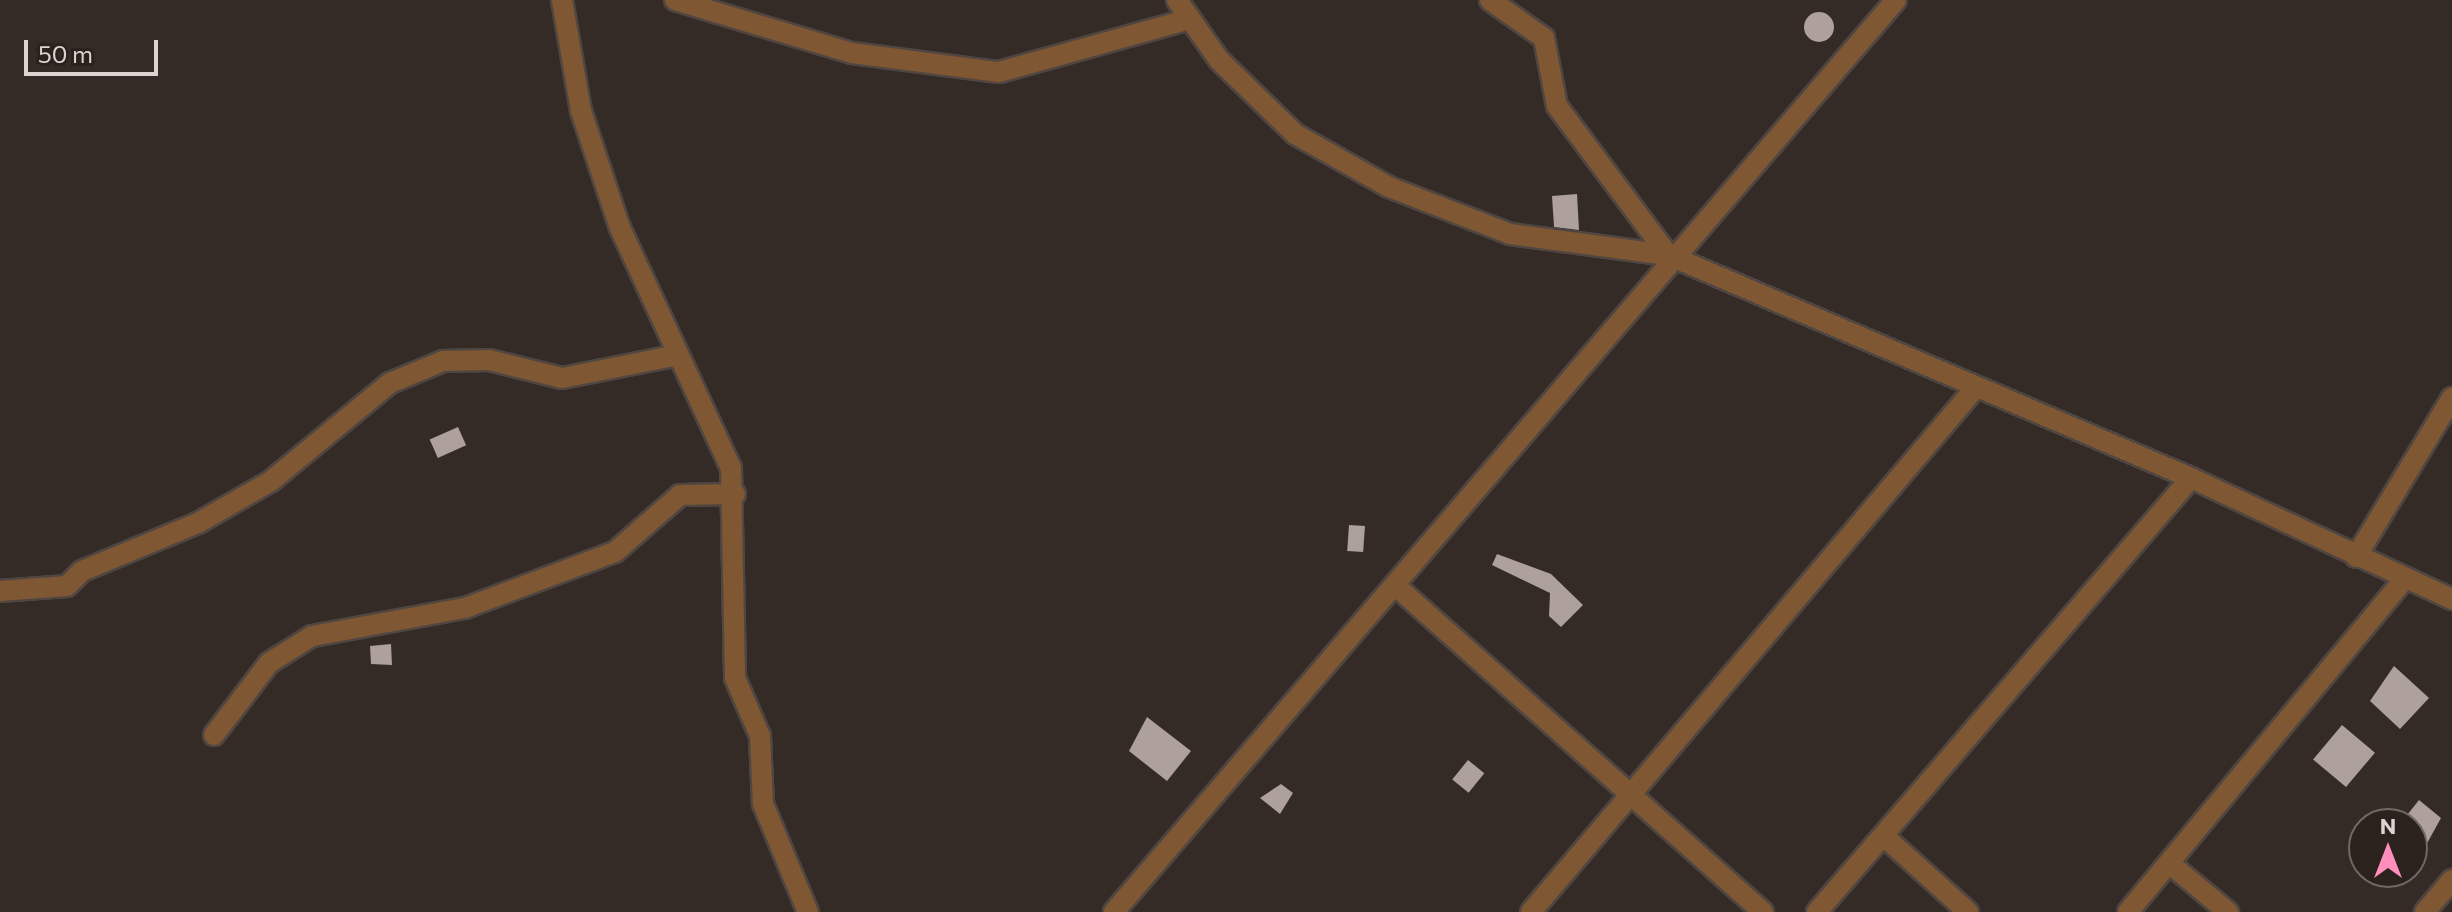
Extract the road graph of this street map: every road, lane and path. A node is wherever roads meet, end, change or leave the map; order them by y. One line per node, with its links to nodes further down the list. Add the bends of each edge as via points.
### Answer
1 (562, 0): 8 (street, via 581,111 620,228)
2 (675, 0): 6 (street, via 852,53 999,72)
3 (1177, 0): 6 (street)
4 (1490, 0): 7 (street, via 1544,38 1557,106)
5 (1896, 0): 7 (street)
6 (1186, 20): 7 (street, via 1252,95 1343,164 1510,234)
7 (1674, 258): 9 (street); 15 (street, via 1520,435)
8 (678, 355): 12 (street, via 725,452); 16 (street, via 562,378 489,360 443,361 390,383 271,481 198,523 82,571 67,586)
9 (1976, 387): 11 (street); 19 (street)
10 (2452, 398): 13 (street)
11 (2191, 478): 13 (street); 20 (street)
12 (735, 494): 18 (street, via 680,495 615,552 465,608 312,636 269,663); 23 (street, via 735,678 760,736 763,804)
13 (2356, 557): 14 (street)
14 (2405, 578): 17 (street); 21 (street)
15 (1398, 588): 19 (street); 24 (street)
16 (0, 591)
17 (2452, 599)
18 (214, 735)
19 (1631, 794): 25 (street); 26 (street)
20 (1887, 839): 27 (street); 28 (street)
21 (2169, 863): 29 (street); 30 (street)
22 (2452, 880): 31 (street)
23 (808, 912)
24 (1114, 912)
25 (1531, 912)
26 (1763, 912)
27 (1817, 912)
28 (1968, 912)
29 (2128, 912)
30 (2228, 912)
31 (2425, 912)

